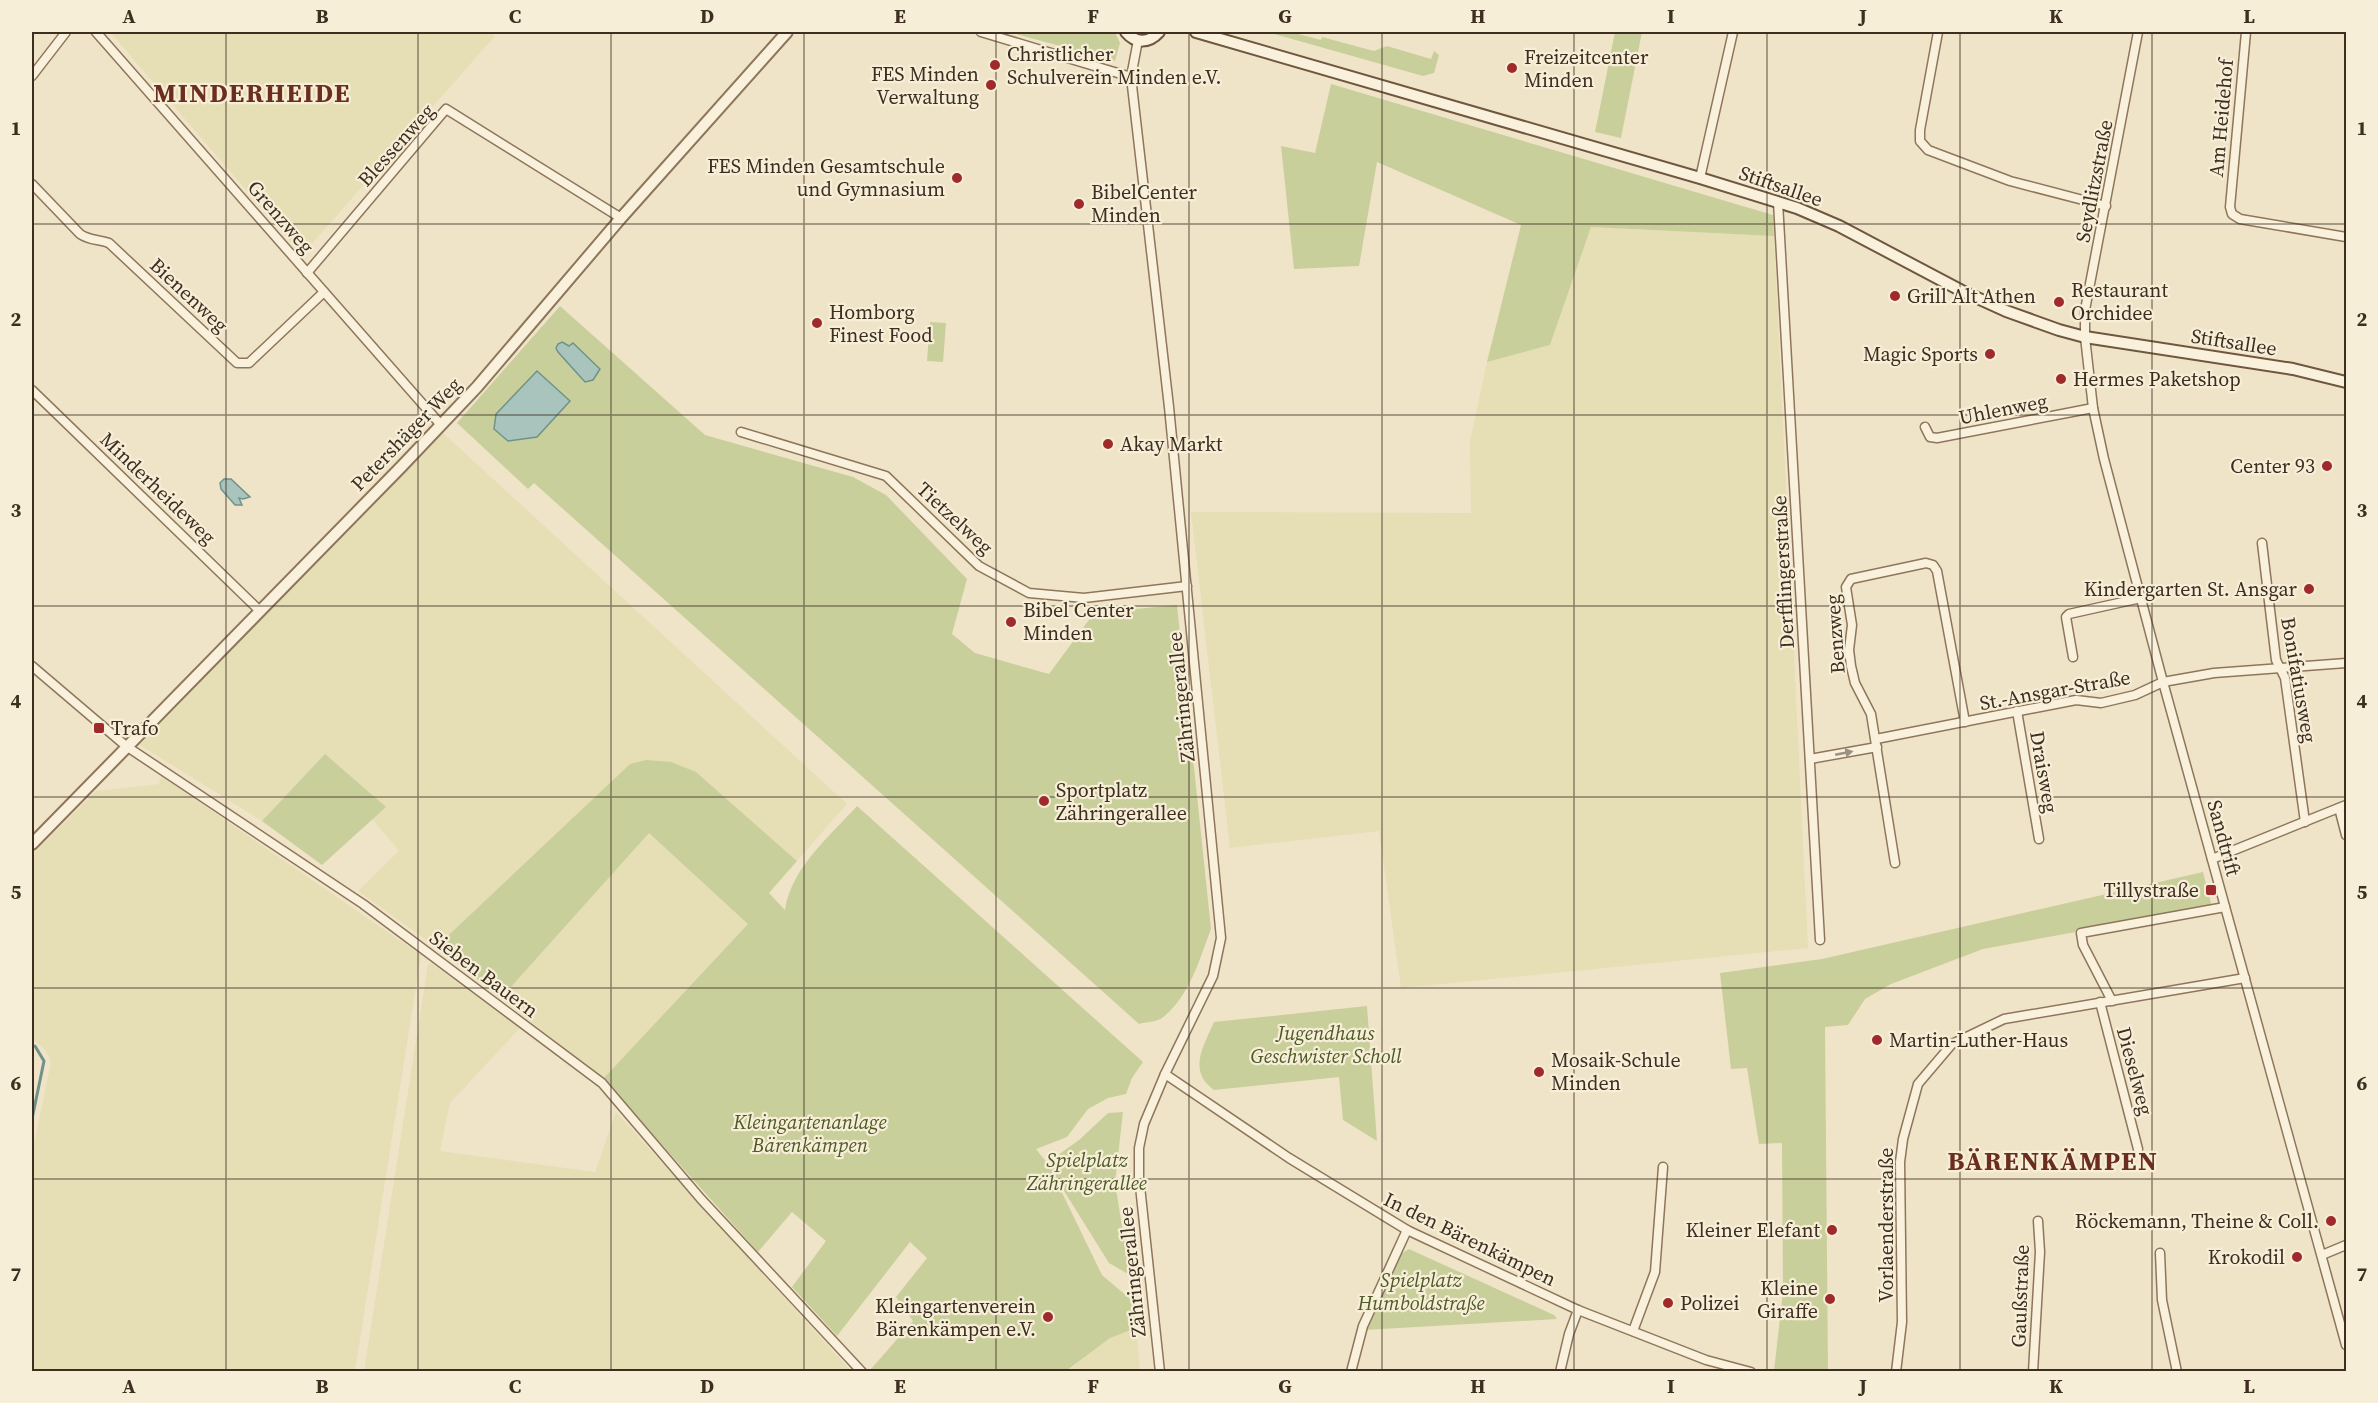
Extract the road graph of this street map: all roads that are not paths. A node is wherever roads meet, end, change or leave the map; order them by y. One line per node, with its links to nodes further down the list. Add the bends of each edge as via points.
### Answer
1 (66, 32): 13 (street)
2 (96, 32): 21 (street, Grenzweg)
3 (787, 32): 19 (main road, Petershäger Weg)
4 (981, 32): 14 (street)
5 (1126, 32): 12 (main road)
6 (1160, 32): 12 (main road, via 1146,41)
7 (1197, 32): 15 (main road, Stiftsallee)
8 (1733, 32): 15 (street)
9 (1938, 32): 18 (street, via 1920,130 1920,141 1928,150 2010,181)
10 (2139, 32): 18 (street, Seydlitzstraße)
11 (2246, 32): 20 (street, Am Heidehof, via 2230,207 2235,218)
12 (1138, 40): 14 (street, Zähringerallee)
13 (33, 73)
14 (1131, 76): 31 (street, Zähringerallee)
15 (1700, 178): 17 (main road, Stiftsallee)
16 (32, 184): 22 (street, Bienenweg, via 80,234 89,240 109,243 237,363 249,363)
17 (1778, 202): 23 (main road, Stiftsallee, via 1839,226 1954,288 2019,317); 43 (street, Derfflingerstraße)
18 (2106, 206): 23 (street, Seydlitzstraße, via 2085,310)
19 (621, 218): 21 (street, Blessenweg, via 446,109); 27 (main road, Petershäger Weg)
20 (2346, 237)
21 (307, 273): 22 (street, Grenzweg)
22 (324, 292): 27 (street, Grenzweg)
23 (2085, 337): 24 (main road, Stiftsallee, via 2293,369); 26 (street, Sandtrift)
24 (2346, 382)
25 (32, 390): 33 (street, Minderheideweg)
26 (2093, 408): 28 (street, Uhlenweg, via 1937,438 1930,437); 32 (street, Sandtrift)
27 (441, 425): 33 (main road, Petershäger Weg)
28 (1925, 427)
29 (741, 432): 31 (street, Tietzelweg, via 886,476 979,566 1029,593 1084,598)
30 (2262, 543): 37 (street, Bonifatiusweg)
31 (1187, 586): 56 (street, Zähringerallee, via 1221,938 1214,976)
32 (2141, 598): 34 (street, via 2069,614 2065,621); 38 (street, Sandtrift)
33 (260, 610): 42 (main road, Petershäger Weg)
34 (2073, 657)
35 (2346, 663): 37 (street, St.-Ansgar-Straße)
36 (32, 666): 42 (street, Sieben Bauern)
37 (2279, 668): 38 (street, St.-Ansgar-Straße); 45 (street, Bonifatiusweg, via 2285,678)
38 (2163, 682): 39 (street, St.-Ansgar-Straße, via 2135,695 2101,703 2076,700); 49 (street, Sandtrift)
39 (2017, 711): 40 (street, St.-Ansgar-Straße); 47 (street, Draisweg)
40 (1965, 722): 41 (street, St.-Ansgar-Straße); 41 (street, Benzweg, via 1933,565 1926,563 1851,579 1846,587 1852,625 1851,666 1868,706)
41 (1876, 743): 43 (street, St.-Ansgar-Straße, one-way to 41); 50 (street, Benzweg)
42 (126, 746): 48 (main road, Petershäger Weg); 68 (street, Sieben Bauern, via 363,904 602,1083 701,1199)
43 (1810, 759): 52 (street, Derfflingerstraße)
44 (2343, 806): 45 (street); 46 (street)
45 (2305, 822): 49 (street)
46 (2346, 835)
47 (2039, 839)
48 (32, 844)
49 (2212, 859): 51 (street, Sandtrift)
50 (1895, 863)
51 (2225, 907): 53 (street, Sandtrift); 54 (street, via 2081,933 2083,945)
52 (1820, 940)
53 (2245, 978): 54 (street, Vorlaenderstraße); 63 (street, Sandtrift)
54 (2112, 1000): 55 (street, Vorlaenderstraße)
55 (2100, 1002): 57 (street, Dieselweg); 74 (street, Vorlaenderstraße, via 2004,1018 1952,1044 1918,1084 1900,1162 1902,1322)
56 (1165, 1074): 60 (street, In den Bärenkämpen, via 1289,1158); 69 (street, Zähringerallee, via 1144,1124 1139,1148)
57 (2138, 1149)
58 (1663, 1167): 65 (street, via 1656,1264)
59 (2038, 1221): 75 (street, Gaußstraße)
60 (1407, 1230): 64 (street, In den Bärenkämpen); 70 (street, via 1363,1326)
61 (2346, 1245): 63 (street)
62 (2160, 1253): 76 (street, via 2162,1300)
63 (2322, 1255): 66 (street, Sandtrift)
64 (1578, 1310): 65 (street, In den Bärenkämpen); 71 (street)
65 (1634, 1331): 67 (street, In den Bärenkämpen)
66 (2346, 1345)
67 (1706, 1360): 72 (street); 73 (street, In den Bärenkämpen)
68 (862, 1371)
69 (1160, 1371)
70 (1351, 1371)
71 (1560, 1371)
72 (1703, 1371)
73 (1751, 1371)
74 (1896, 1371)
75 (2034, 1371)
76 (2177, 1371)

